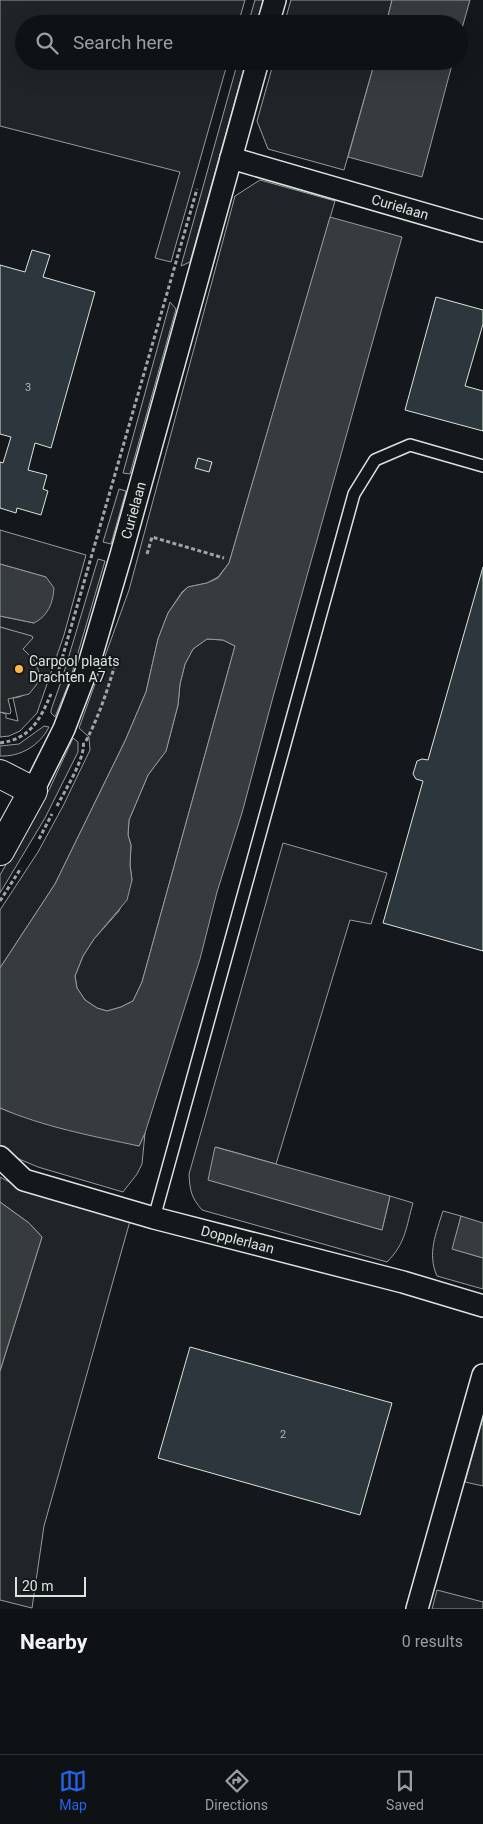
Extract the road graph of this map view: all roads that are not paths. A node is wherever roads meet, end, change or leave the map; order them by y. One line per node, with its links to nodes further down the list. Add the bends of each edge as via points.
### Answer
1 (275, 0): 2 (street)
2 (271, 15)
3 (255, 70): 4 (street, Curielaan)
4 (231, 158): 5 (street, Curielaan); 8 (street, Curielaan, via 88,664 64,729)
5 (483, 231)
6 (483, 466): 11 (lane, via 410,445 375,460 354,494)
7 (0, 774): 8 (main road)
8 (33, 791): 9 (main road, Curielaan)
9 (0, 851)
10 (0, 1158): 11 (street, Dopplerlaan, via 24,1180)
11 (154, 1218): 12 (street, Dopplerlaan, via 403,1282)
12 (483, 1306)
13 (483, 1375): 14 (street)
14 (417, 1609)

